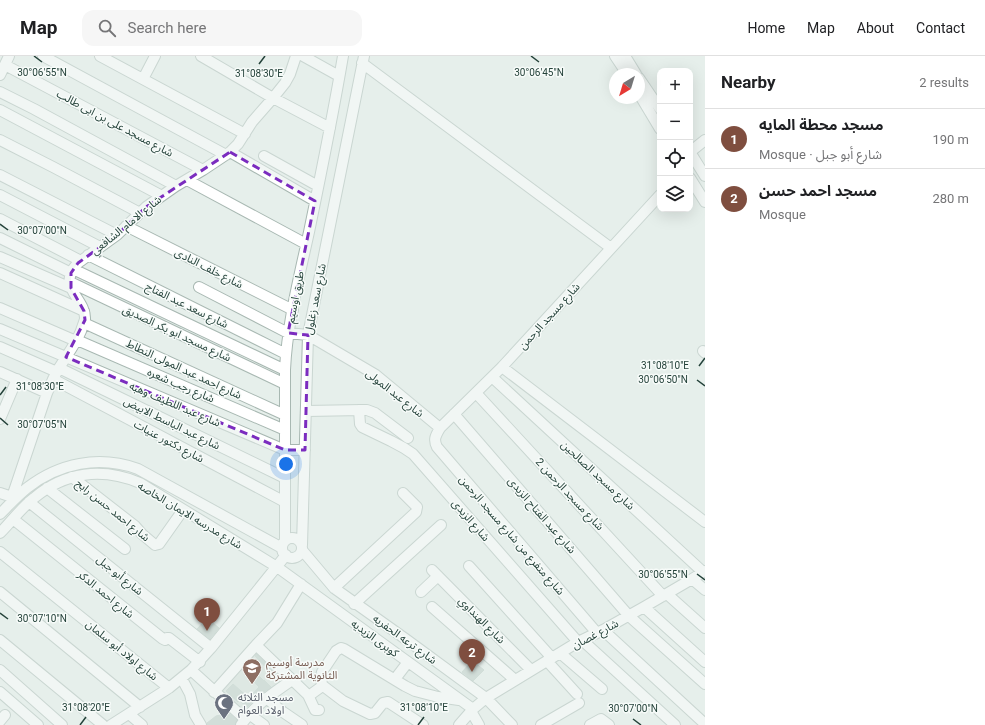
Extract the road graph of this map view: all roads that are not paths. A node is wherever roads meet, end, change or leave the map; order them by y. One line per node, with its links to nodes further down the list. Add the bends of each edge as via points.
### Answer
1 (43, 56): 31 (street)
2 (100, 56): 18 (street)
3 (155, 56): 18 (street)
4 (201, 56): 21 (street)
5 (296, 56): 21 (street, شارع الامام الشافعي, via 288,78)
6 (304, 56): 17 (street)
7 (342, 56): 17 (street, طريق اوسيم)
8 (609, 56): 13 (street)
9 (616, 56): 14 (street)
10 (625, 56): 15 (street)
11 (6, 60): 16 (street); 36 (street, شارع مسجد على بن ابى طالب)
12 (363, 60): 55 (street); 67 (street, شارع سعد زغلول)
13 (622, 68)
14 (623, 68)
15 (632, 68)
16 (0, 75)
17 (339, 76): 26 (street, طريق اوسيم)
18 (143, 79): 27 (street)
19 (645, 87): 23 (street)
20 (0, 92): 41 (street)
21 (273, 98): 26 (street); 27 (street, شارع الامام الشافعي)
22 (645, 104): 25 (street)
23 (657, 105)
24 (0, 110): 44 (street)
25 (657, 124)
26 (330, 128): 42 (street, طريق اوسيم)
27 (245, 134): 31 (street, شارع الامام الشافعي)
28 (0, 140): 48 (street)
29 (705, 140): 30 (street)
30 (693, 150)
31 (228, 154): 36 (street, شارع الامام الشافعي); 46 (street)
32 (705, 155): 35 (street)
33 (264, 156): 42 (street)
34 (693, 156): 35 (street)
35 (697, 162): 38 (street)
36 (203, 170): 39 (street, شارع الامام الشافعي)
37 (0, 175): 51 (street)
38 (705, 176)
39 (187, 180): 41 (street, شارع الامام الشافعي); 53 (street)
40 (693, 183): 47 (street)
41 (176, 186): 44 (street, شارع الامام الشافعي)
42 (318, 186): 46 (street, طريق اوسيم)
43 (0, 195): 54 (street)
44 (162, 196): 48 (street, شارع الامام الشافعي)
45 (657, 198): 55 (street, شارع مسجد الرحمن)
46 (315, 201): 53 (street, طريق اوسيم)
47 (705, 202)
48 (140, 213): 50 (street, شارع الامام الشافعي)
49 (0, 219): 57 (street, شارع سعد عبد الفتاح)
50 (126, 226): 51 (street, شارع الامام الشافعي); 62 (street, شارع خلف النادى)
51 (117, 235): 54 (street, شارع الامام الشافعي)
52 (0, 238): 59 (street)
53 (306, 244): 62 (street, طريق اوسيم)
54 (100, 247): 57 (street, شارع الامام الشافعي)
55 (611, 248): 72 (street, شارع مسجد الرحمن)
56 (0, 257): 59 (street)
57 (85, 258): 59 (street, شارع الامام الشافعي); 70 (street, شارع سعد عبد الفتاح)
58 (0, 273): 63 (street)
59 (71, 278): 63 (street); 73 (street); 78 (street, شارع مسجد ابو بكر الصديق)
60 (199, 287): 66 (street)
61 (0, 308): 68 (street, شارع رجب شعره)
62 (292, 310): 66 (street, طريق اوسيم)
63 (84, 311): 64 (street)
64 (84, 323): 68 (street); 84 (street, شارع احمد عبد المولى النطاط)
65 (0, 329): 71 (street, شارع عبد اللطيف وهبه)
66 (288, 333): 67 (street); 70 (street, طريق اوسيم)
67 (308, 335): 82 (street, شارع سعد زغلول); 87 (street, شارع عبد المولى, via 376,375)
68 (77, 341): 71 (street); 86 (street, شارع رجب شعره)
69 (0, 347): 75 (street)
70 (286, 354): 73 (street, طريق اوسيم)
71 (66, 358): 75 (street); 89 (street, شارع عبد اللطيف وهبه)
72 (502, 368): 76 (street, شارع مسجد الرحمن); 104 (street)
73 (285, 370): 78 (street, طريق اوسيم)
74 (0, 372): 77 (street)
75 (56, 373): 79 (street); 92 (street, شارع عبد الباسط الابيض); 100 (street, شارع دكتور عنيات)
76 (492, 377): 80 (street, شارع مسجد الرحمن); 113 (street, شارع مسجد الصالحين)
77 (18, 379): 79 (street); 85 (street)
78 (285, 384): 84 (street, طريق اوسيم)
79 (47, 393): 97 (street)
80 (476, 393): 83 (street, شارع مسجد الرحمن); 120 (street, شارع مسجد الرحمن 2)
81 (359, 410): 82 (street); 88 (street, via 375,413); 129 (street, شارع الزيدى, via 362,427 413,454)
82 (306, 411): 90 (street, شارع سعد زغلول)
83 (454, 414): 87 (street, شارع مسجد الرحمن); 124 (street, شارع عبد الفتاح الزيدى)
84 (285, 415): 86 (street, طريق اوسيم)
85 (0, 419)
86 (285, 430): 89 (street, طريق اوسيم)
87 (438, 431): 126 (street, شارع متفرع من شارع مسجد الرحمن, via 435,439 437,447)
88 (408, 438)
89 (285, 450): 90 (street); 92 (street, طريق اوسيم)
90 (305, 450): 108 (street, شارع سعد زغلول)
91 (72, 477): 93 (street, شارع مدرسه الايمان الخاصه); 101 (street, شارع مدرسه الايمان الخاصه, via 101,474 126,478 140,483); 101 (street, شارع احمد حسن رابح, via 135,526 155,545 159,544)
92 (285, 478): 100 (street, طريق اوسيم)
93 (46, 488): 98 (street, شارع مدرسه الايمان الخاصه); 109 (street)
94 (25, 489): 97 (street, شارع مدرسه الايمان الخاصه); 98 (street, شارع أبو جبل); 99 (street, شارع مدرسه الايمان الخاصه, via 46,475 68,467 109,462 138,469)
95 (0, 493): 97 (street)
96 (403, 493): 116 (street, via 417,507 416,512)
97 (14, 497): 102 (street, شارع مدرسه الايمان الخاصه)
98 (31, 500): 103 (street, شارع مدرسه الايمان الخاصه); 131 (street, شارع أبو جبل)
99 (199, 502): 101 (street); 107 (street, شارع مدرسه الايمان الخاصه)
100 (285, 502): 107 (street, طريق اوسيم)
101 (187, 512): 112 (street, شارع مدرسه الايمان الخاصه)
102 (0, 514)
103 (13, 519): 106 (street, شارع مدرسه الايمان الخاصه); 134 (street, شارع احمد الدكر, via 163,639 169,638)
104 (705, 522)
105 (441, 525): 121 (street)
106 (0, 533)
107 (284, 548): 108 (street, via 288,539 294,538); 108 (street, via 291,558 297,557); 112 (street)
108 (302, 548): 116 (street, شارع ترعه الحفريه)
109 (125, 549)
110 (0, 552): 146 (street, شارع اولاد أبو سلمان)
111 (469, 566): 133 (street)
112 (277, 567): 115 (street, كوبرى الزيديه); 131 (street)
113 (704, 571): 114 (street, شارع غصان)
114 (692, 579): 117 (street); 120 (street, شارع غصان)
115 (301, 584): 130 (street, via 277,623); 132 (street, كوبرى الزيديه)
116 (334, 588): 121 (street, شارع ترعه الحفريه)
117 (705, 590)
118 (0, 592): 154 (street)
119 (421, 592): 139 (street, شارع الهنداوي, via 435,573)
120 (665, 595): 123 (street, شارع غصان); 125 (street, شارع مسجد الرحمن 2)
121 (354, 604): 128 (street, شارع ترعه الحفريه)
122 (432, 607): 143 (street)
123 (644, 607): 124 (street, شارع غصان); 136 (street)
124 (629, 616): 126 (street, شارع غصان); 144 (street, شارع عبد الفتاح الزيدى)
125 (705, 628)
126 (600, 632): 129 (street, شارع غصان); 159 (street, شارع متفرع من شارع مسجد الرحمن)
127 (0, 640): 162 (street)
128 (407, 640): 132 (street); 152 (street, شارع ترعه الحفريه)
129 (580, 641): 133 (street, شارع غصان); 175 (street)
130 (256, 645): 142 (street); 149 (street)
131 (211, 648): 134 (street)
132 (397, 654): 135 (street, كوبرى الزيديه)
133 (553, 657): 139 (street, شارع غصان); 147 (street); 172 (street, via 578,698)
134 (200, 662): 138 (street)
135 (408, 662): 141 (street); 153 (street, كوبرى الزيديه)
136 (705, 662)
137 (0, 670): 161 (street)
138 (191, 670): 140 (street); 149 (street)
139 (531, 670): 143 (street, شارع غصان)
140 (182, 678): 146 (street); 165 (street)
141 (395, 679): 145 (street, via 341,648 336,651 322,672); 153 (street, via 426,695)
142 (292, 680): 150 (street); 151 (street)
143 (515, 680): 152 (street, شارع غصان)
144 (705, 684)
145 (322, 685): 150 (street); 168 (street, via 343,701 370,714 388,702)
146 (169, 688): 154 (street)
147 (602, 689)
148 (0, 692): 160 (street)
149 (214, 692): 158 (street)
150 (308, 695): 155 (street, via 315,710)
151 (266, 698): 158 (street); 167 (street)
152 (486, 698): 156 (street, شارع غصان); 171 (street, شارع ترعه الحفريه)
153 (461, 700): 156 (street, كوبرى الزيديه)
154 (140, 707): 157 (street)
155 (319, 710)
156 (472, 710): 169 (street, شارع غصان); 170 (street)
157 (129, 714): 163 (street); 164 (street)
158 (245, 719): 166 (street)
159 (705, 724)
160 (38, 725)
161 (62, 725)
162 (103, 725)
163 (111, 725)
164 (142, 725)
165 (201, 725)
166 (264, 725)
167 (302, 725)
168 (423, 725)
169 (459, 725)
170 (479, 725)
171 (512, 725)
172 (541, 725)
173 (590, 725): 174 (street, via 601,719)
174 (609, 725)
175 (675, 725)

